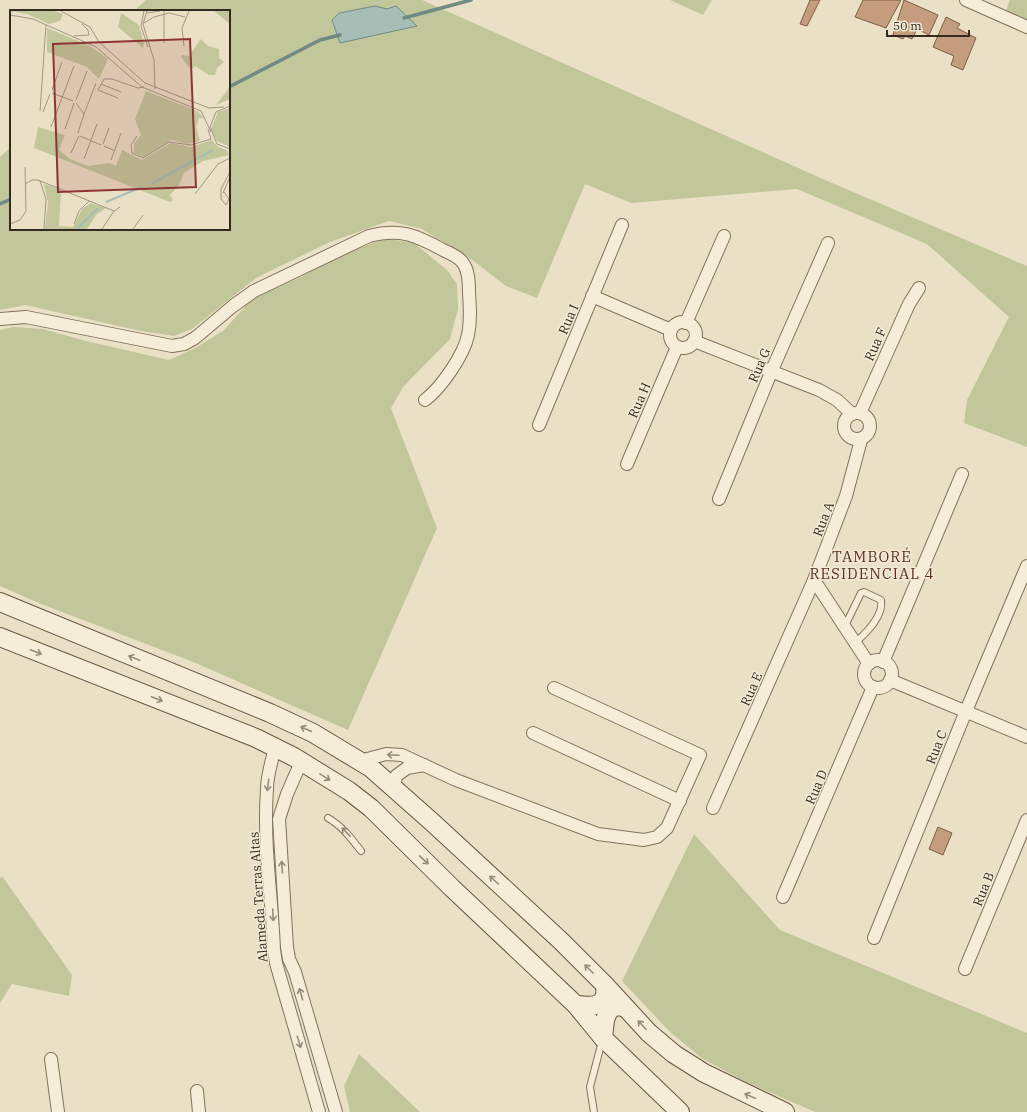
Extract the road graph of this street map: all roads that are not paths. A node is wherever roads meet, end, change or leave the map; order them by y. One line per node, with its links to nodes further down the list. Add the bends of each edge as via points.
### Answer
1 (966, 0): 2 (street)
2 (1027, 27)
3 (622, 225): 7 (street, Rua I)
4 (724, 236): 9 (street)
5 (828, 243): 13 (street, Rua G)
6 (919, 288): 15 (street, Rua F, via 905,310)
7 (592, 296): 10 (street); 16 (street, Rua I)
8 (0, 319): 14 (street, via 26,317 172,346 184,344 254,291 369,236 385,232 402,232 418,236 455,256 467,271 470,309 468,337 445,378 434,394)
9 (686, 323): 10 (street, via 679,323); 11 (street, via 694,330)
10 (671, 330): 12 (street, via 670,338)
11 (694, 341): 12 (street, via 689,346); 13 (street)
12 (677, 347): 18 (street, Rua H)
13 (772, 370): 15 (street, via 819,390); 20 (street, Rua G)
14 (425, 400)
15 (856, 414): 17 (street, via 868,418 871,426 868,435); 17 (street, via 848,417 844,424 845,433 852,439)
16 (539, 425)
17 (861, 440): 22 (street, Rua A, via 846,496)
18 (627, 464)
19 (962, 474): 27 (street)
20 (718, 499)
21 (1027, 566): 32 (street, Rua C)
22 (814, 580): 24 (street); 42 (street, Rua E)
23 (0, 602): 36 (main road, one-way to 23, via 313,733 270,713)
24 (844, 626): 26 (street); 26 (lane, via 861,593 881,600 881,608 875,620)
25 (0, 636): 35 (main road, one-way to 35)
26 (856, 642): 28 (street)
27 (883, 662): 28 (street); 29 (street, via 891,670)
28 (869, 664): 30 (street, via 865,671 865,679)
29 (890, 680): 30 (street, via 885,686); 32 (street)
30 (873, 687): 47 (street, Rua D)
31 (554, 688): 40 (street, via 700,756)
32 (966, 711): 34 (street); 48 (street, Rua C)
33 (533, 733): 40 (street)
34 (1027, 737)
35 (275, 747): 37 (main road); 41 (street, Alameda Terras Altas, one-way to 41)
36 (360, 761): 38 (street, one-way to 36, via 402,755 392,754); 39 (main road)
37 (301, 762): 43 (street, Alameda Terras Altas); 51 (main road, one-way to 51, via 371,808)
38 (424, 765): 39 (street, via 407,768 396,776); 40 (street, via 598,834 623,839 644,840 657,837 667,828)
39 (394, 788): 50 (main road, one-way to 39, via 528,910)
40 (680, 801)
41 (266, 804): 43 (street); 58 (street, Alameda Terras Altas, one-way to 58, via 276,963)
42 (713, 808)
43 (279, 818): 59 (street, Alameda Terras Altas, one-way to 43, via 289,959)
44 (328, 818): 46 (lane, one-way to 44, via 344,831)
45 (1027, 820): 49 (street, Rua B)
46 (361, 851)
47 (783, 897)
48 (874, 938)
49 (965, 969)
50 (605, 985): 51 (main road, via 606,994 603,1001 597,1005); 52 (main road)
51 (576, 1005): 53 (main road)
52 (625, 1007): 53 (main road, via 614,1006 608,1012); 62 (main road, one-way to 52, via 704,1073 674,1054 649,1033)
53 (603, 1038): 60 (lane, via 590,1087); 61 (main road)
54 (51, 1059): 56 (street)
55 (197, 1091): 57 (street)
56 (58, 1112)
57 (199, 1112)
58 (319, 1112)
59 (336, 1112)
60 (594, 1112)
61 (680, 1112)
62 (785, 1112)

